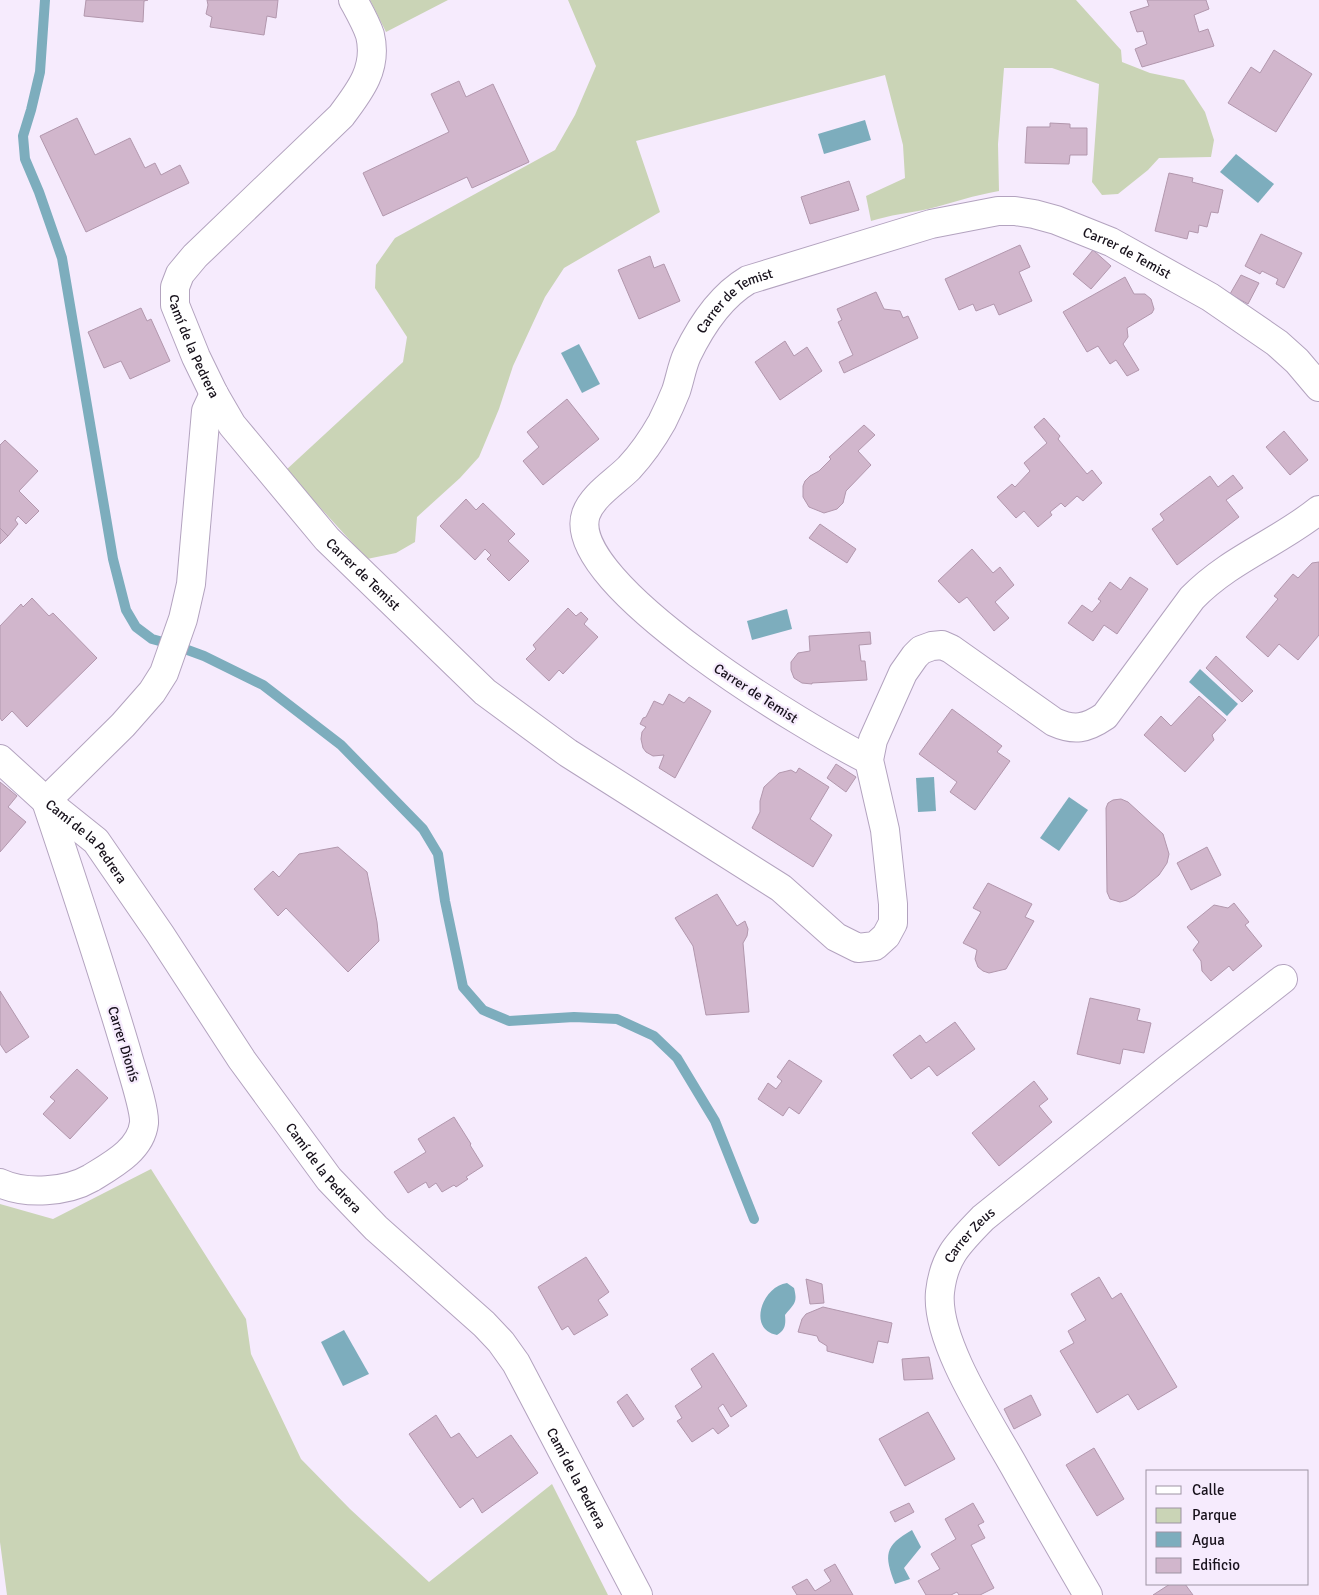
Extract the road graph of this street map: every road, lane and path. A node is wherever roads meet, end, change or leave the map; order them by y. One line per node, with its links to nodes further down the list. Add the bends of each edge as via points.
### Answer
1 (353, 0): 3 (street, Camí de la Pedrera, via 372,47 372,62 360,91 341,116 195,256 180,274 175,287 175,305)
2 (1319, 388): 6 (street, Carrer de Temist, via 1297,361 1277,344 1210,297 1111,242 1056,220 1015,211 974,214 896,234 748,280 734,289 706,322 687,355 662,422 644,451 592,503 586,515 585,537 592,553 610,577 691,649 735,681)
3 (214, 394): 6 (street, Carrer de Temist, via 232,425 327,539 486,692 568,753 781,888 836,937 858,948 874,946 886,936 893,923 885,830); 7 (street, Camí de la Pedrera, via 206,412 191,584 183,619 164,673 123,725)
4 (1319, 510): 6 (street, Carrer de Temist, via 1206,583 1105,716 1091,726 1063,726 1054,722 951,649 942,645 932,646 921,650 903,673 874,740)
5 (0, 759): 7 (street)
6 (869, 760)
7 (46, 801): 9 (street, Carrer Dionís, via 123,1041 144,1122 138,1142 126,1154 82,1183 35,1191); 10 (street, Camí de la Pedrera, via 96,841 242,1060 329,1179 376,1228 501,1342 516,1363)
8 (1283, 980): 11 (street, Carrer Zeus, via 983,1218 948,1259 940,1292 948,1341 971,1390)
9 (0, 1183)
10 (638, 1595)
11 (1088, 1595)

